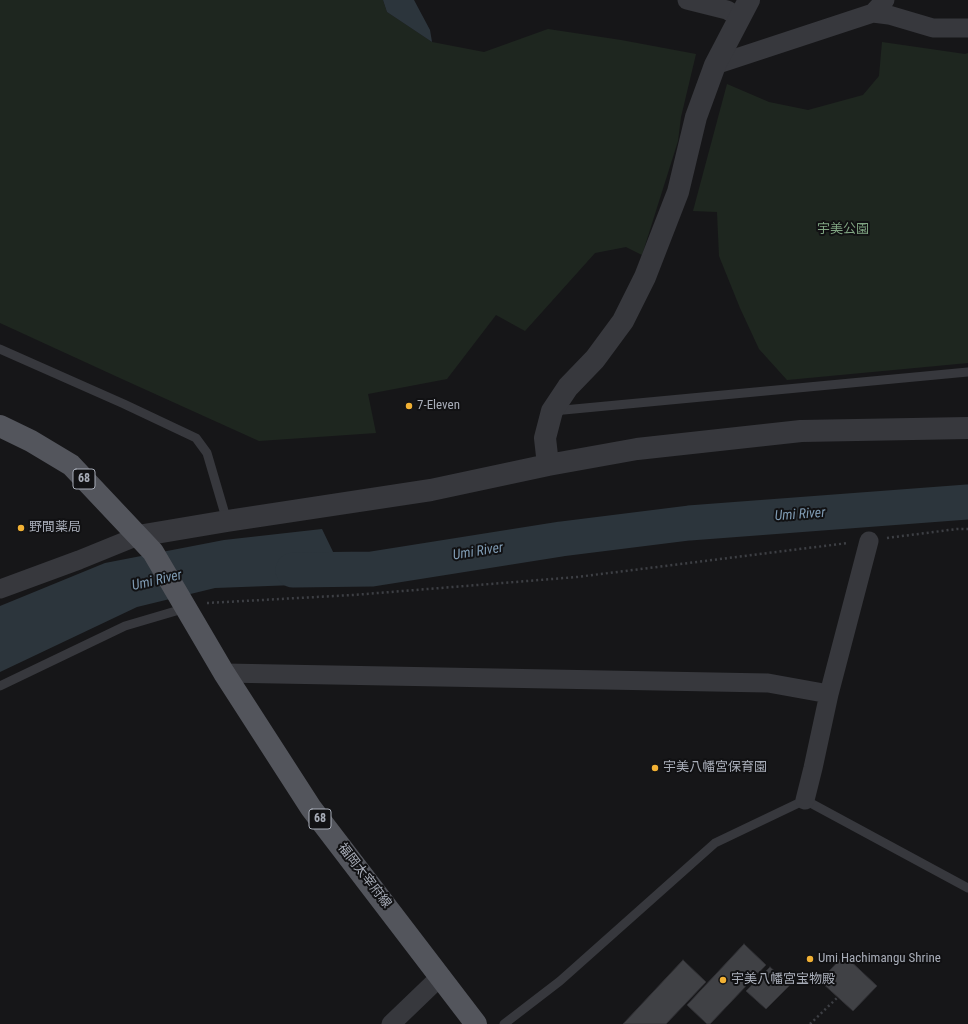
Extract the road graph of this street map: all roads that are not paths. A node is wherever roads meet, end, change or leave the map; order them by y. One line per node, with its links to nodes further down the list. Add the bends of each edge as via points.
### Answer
1 (687, 0): 3 (street, via 727,10)
2 (879, 6): 4 (street, via 889,15 933,28); 5 (street)
3 (744, 8): 5 (street)
4 (968, 28)
5 (715, 65): 8 (street, via 696,117 678,192 645,278 624,321 595,359 568,387)
6 (0, 349): 12 (lane, via 196,438 207,453)
7 (968, 372): 8 (lane)
8 (552, 411): 11 (street, via 545,438)
9 (0, 426): 13 (main road, 68, via 71,465)
10 (968, 428): 11 (street, via 801,431 637,449)
11 (548, 465): 12 (street, via 431,490)
12 (226, 521): 13 (street)
13 (138, 536): 15 (street); 16 (main road, 68, via 153,552)
14 (869, 541): 19 (street)
15 (0, 589)
16 (184, 605): 17 (main road, 福岡太宰府線 / 68); 18 (lane, via 125,626)
17 (224, 673): 19 (street, via 768,683); 22 (main road, 福岡太宰府線 / 68, via 311,808)
18 (0, 686)
19 (829, 694): 20 (street)
20 (805, 800): 21 (lane); 25 (lane, via 715,842 560,981)
21 (968, 888)
22 (441, 976): 23 (street); 24 (main road, 福岡太宰府線 / 68)
23 (391, 1024)
24 (476, 1024)
25 (504, 1024)

